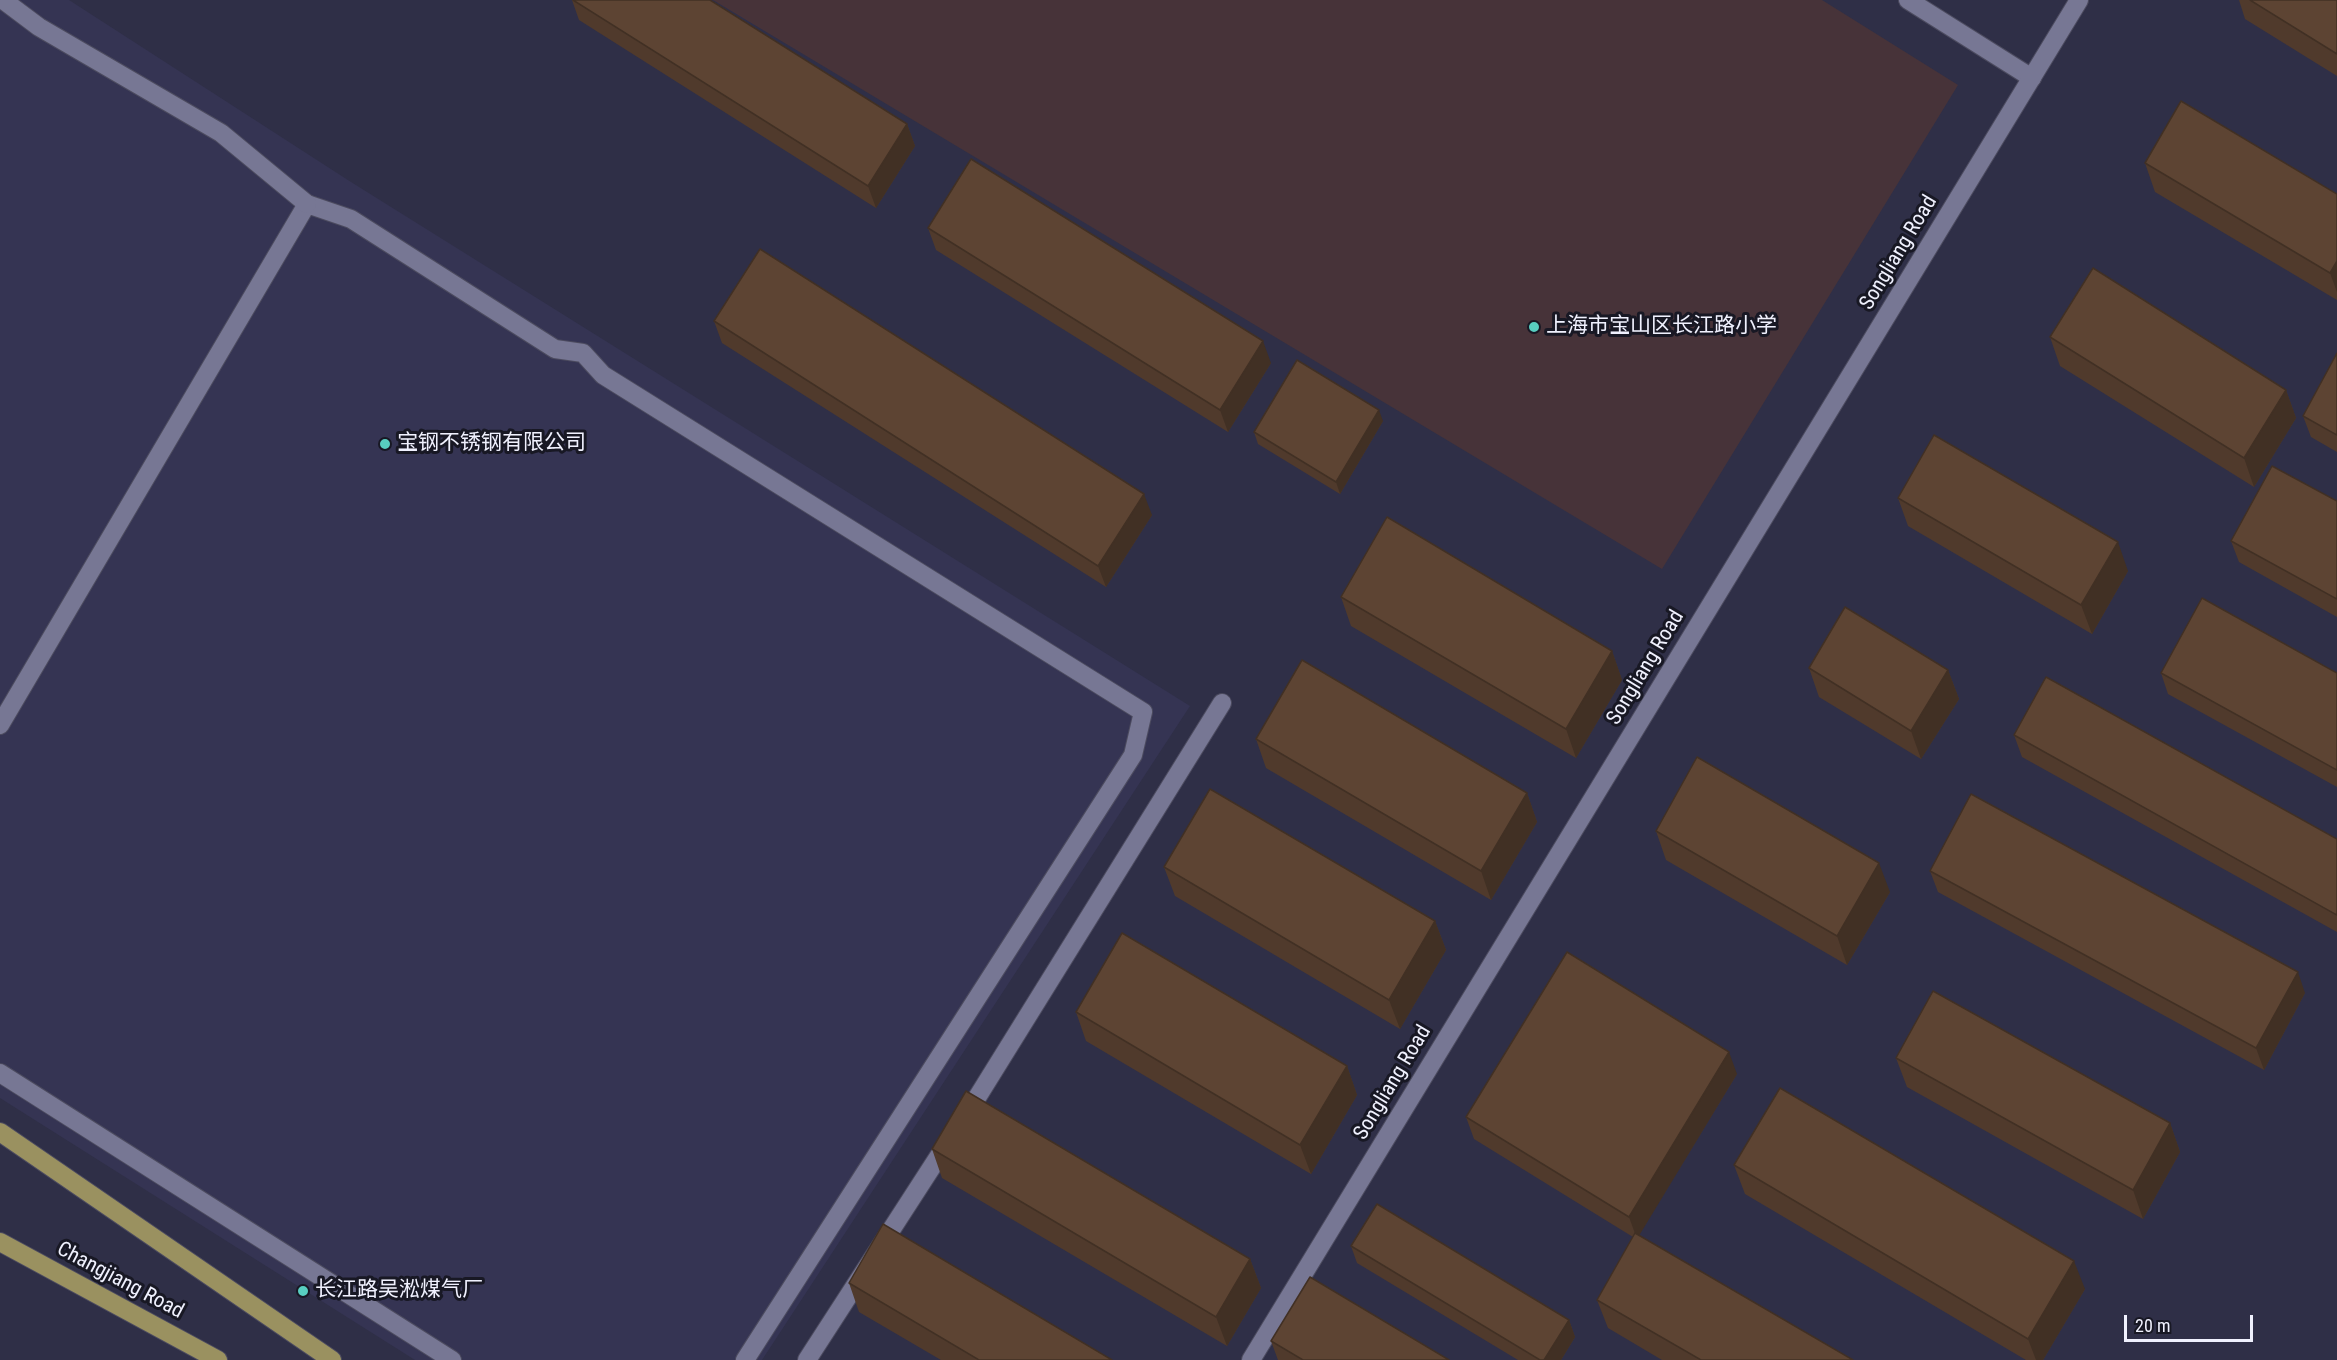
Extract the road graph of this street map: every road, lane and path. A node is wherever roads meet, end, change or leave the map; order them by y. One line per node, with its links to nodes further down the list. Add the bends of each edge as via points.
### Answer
1 (3, 0): 5 (street, via 39,27 221,133)
2 (1908, 0): 4 (street)
3 (2079, 0): 4 (street, Songliang Road)
4 (2032, 78): 16 (street, Songliang Road)
5 (307, 204): 7 (street); 14 (street, via 351,219 555,349 583,353 603,375 1143,712 1133,755)
6 (1222, 703): 15 (street, via 999,1063)
7 (0, 725)
8 (0, 1073): 13 (street)
9 (0, 1132): 12 (main road)
10 (0, 1242): 11 (main road, Changjiang Road)
11 (218, 1360)
12 (332, 1360)
13 (452, 1360)
14 (745, 1360)
15 (807, 1360)
16 (1251, 1360)

